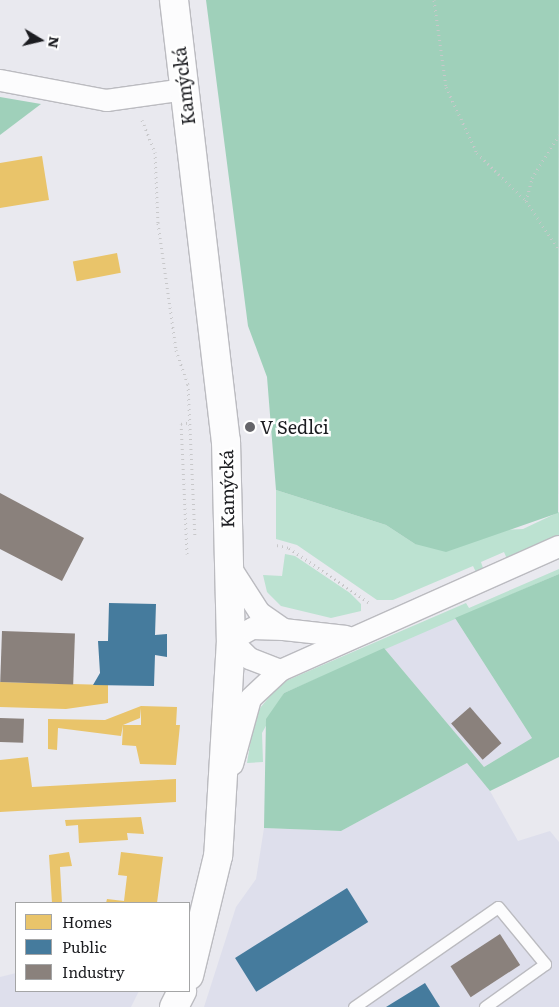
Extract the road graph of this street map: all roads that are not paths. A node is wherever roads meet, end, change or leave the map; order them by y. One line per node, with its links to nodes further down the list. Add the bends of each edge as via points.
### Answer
1 (174, 0): 3 (main road, Kamýcká)
2 (0, 80): 3 (street, via 106,100)
3 (184, 88): 5 (main road, Kamýcká, via 226,441)
4 (559, 546): 7 (street)
5 (229, 566): 6 (street, via 259,612); 8 (main road, Kamýcká)
6 (284, 629): 7 (street); 8 (street, via 252,628)
7 (349, 636): 9 (street)
8 (231, 640): 9 (street, via 249,658); 10 (main road, Kamýcká)
9 (280, 670): 10 (street, via 250,698)
10 (226, 786): 11 (main road, Kamýcká, via 214,886)
11 (190, 972)
12 (182, 992): 13 (main road)
13 (174, 1007)
14 (354, 1007): 15 (lane, via 498,907 545,964)
15 (485, 1007)

